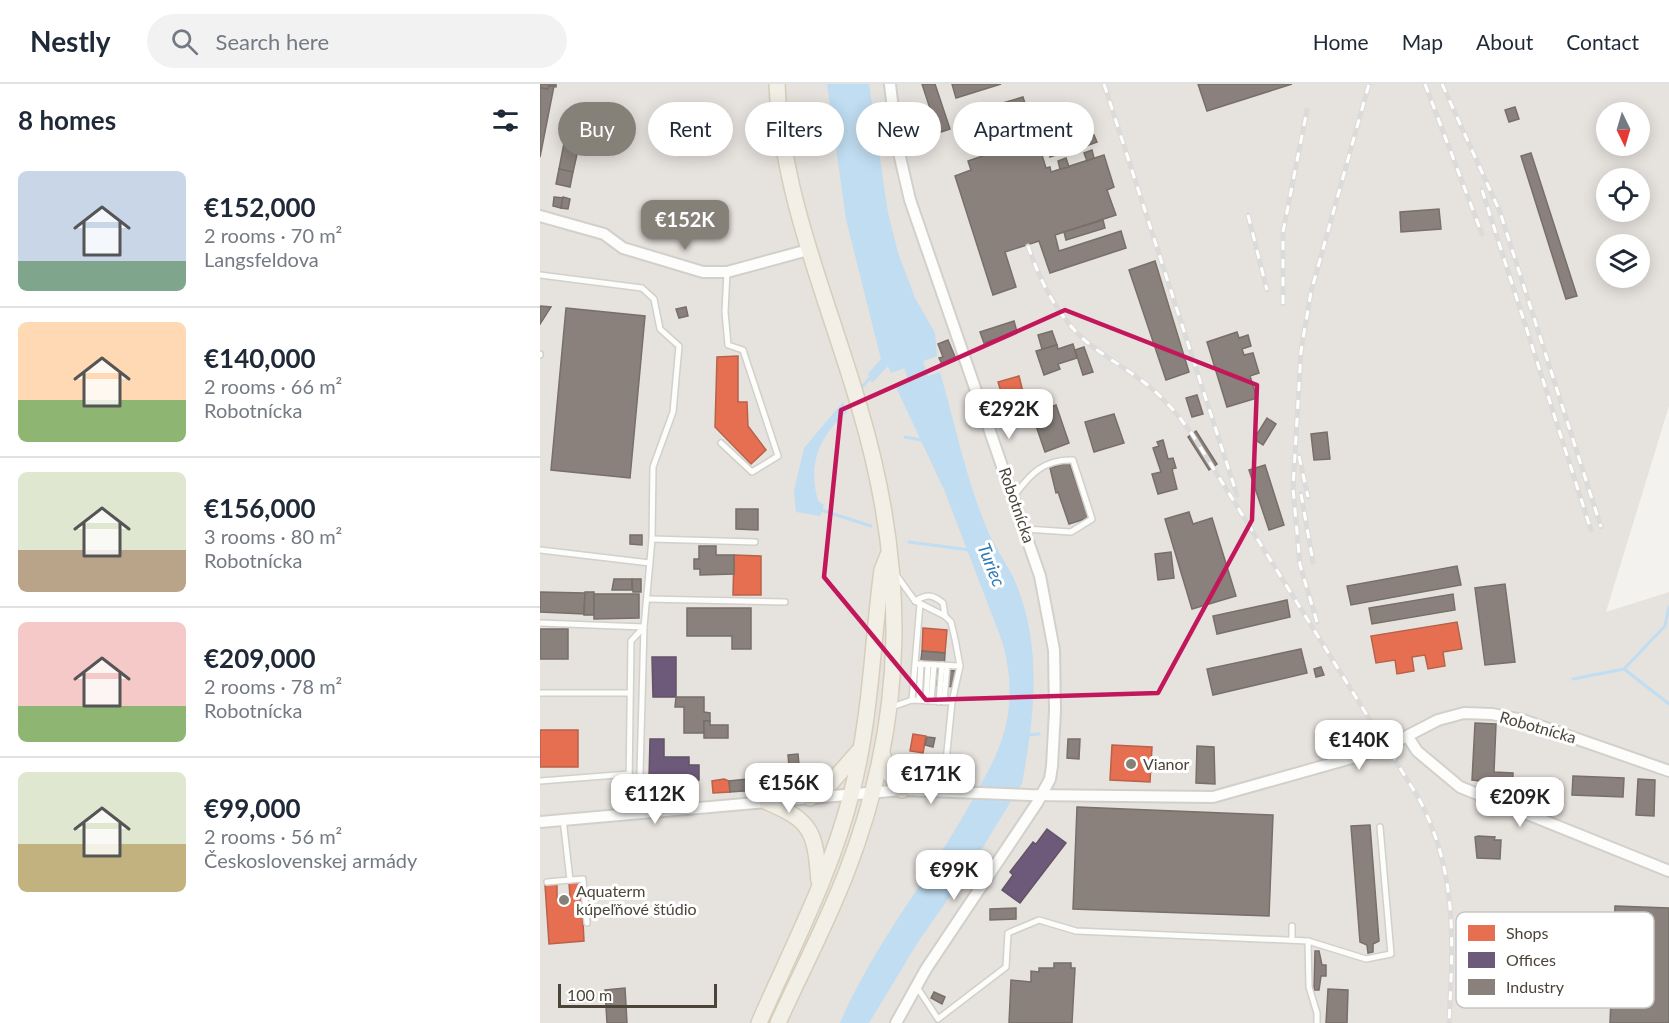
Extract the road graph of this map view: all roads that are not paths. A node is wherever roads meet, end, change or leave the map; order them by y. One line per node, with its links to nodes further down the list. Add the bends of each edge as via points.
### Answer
1 (777, 84): 4 (main road, via 787,171)
2 (890, 84): 8 (street, Robotnícka, via 897,144 910,200)
3 (540, 216): 5 (street, via 604,234 623,248 703,272)
4 (808, 250): 5 (street); 13 (main road, via 859,405 880,486)
5 (727, 272): 7 (lane, via 728,345 743,350 778,456 752,472)
6 (540, 276): 10 (lane, via 642,288 654,299 660,329 679,346 673,412 653,467)
7 (721, 443)
8 (1014, 496): 9 (street, Robotnícka); 9 (lane, via 1026,480 1054,460 1073,460 1092,519 1071,532)
9 (1025, 529): 43 (street, Robotnícka, via 1047,603 1054,650 1054,748 1050,779)
10 (652, 539): 11 (lane); 14 (lane)
11 (755, 542)
12 (540, 550): 14 (lane)
13 (888, 555): 15 (main road); 34 (main road, via 882,570 874,666)
14 (650, 563): 16 (lane)
15 (893, 570): 18 (lane); 32 (main road, via 895,653)
16 (647, 599): 17 (lane); 21 (lane)
17 (785, 602)
18 (917, 602): 19 (lane); 19 (lane, via 927,595 935,596 943,603); 22 (lane)
19 (945, 616): 24 (lane, via 951,622)
20 (540, 623): 21 (lane)
21 (644, 627): 26 (lane, via 631,641); 46 (lane)
22 (925, 664): 23 (lane); 27 (lane); 28 (lane); 29 (lane)
23 (945, 665): 24 (lane); 30 (lane)
24 (960, 666): 31 (lane)
25 (540, 693): 26 (lane)
26 (630, 693): 37 (lane)
27 (912, 700): 28 (lane); 32 (lane)
28 (919, 700): 29 (lane)
29 (928, 701): 30 (lane)
30 (941, 702): 31 (lane)
31 (952, 702): 41 (lane)
32 (890, 708): 35 (main road)
33 (1408, 737): 36 (street, Robotnícka, via 1438,720 1464,713 1492,714 1524,720); 43 (street, Robotnícka, via 1380,750 1213,797); 50 (street, via 1417,752 1460,787)
34 (861, 748): 42 (main road); 44 (main road, via 829,786)
35 (882, 753): 39 (main road, via 888,772); 40 (main road)
36 (1669, 771)
37 (629, 774): 38 (lane); 46 (lane)
38 (540, 781)
39 (902, 790): 40 (street, Robotnícka); 41 (street, Robotnícka)
40 (872, 792): 42 (street, Robotnícka); 61 (main road, via 859,839 834,902)
41 (943, 792): 43 (street, Robotnícka)
42 (852, 794): 44 (street, Robotnícka); 53 (main road)
43 (1036, 795): 58 (street)
44 (810, 798): 45 (street, Robotnícka)
45 (767, 802): 46 (street, Robotnícka); 53 (main road, via 807,825 816,844)
46 (637, 813): 47 (street, Robotnícka)
47 (563, 819): 48 (street, Robotnícka); 51 (lane)
48 (540, 822)
49 (1380, 827): 57 (lane, via 1392,954 1366,959)
50 (1669, 870)
51 (570, 879): 52 (lane); 54 (lane, via 583,879)
52 (548, 882)
53 (819, 885): 60 (main road)
54 (587, 923)
55 (1293, 926): 56 (lane)
56 (1292, 940): 57 (lane); 59 (lane, via 1076,931 1039,920 1008,933 1006,967)
57 (1308, 941): 63 (lane, via 1309,987)
58 (916, 986): 59 (lane); 62 (street)
59 (937, 1021)
60 (759, 1023)
61 (778, 1023)
62 (896, 1023)
63 (1317, 1023)

